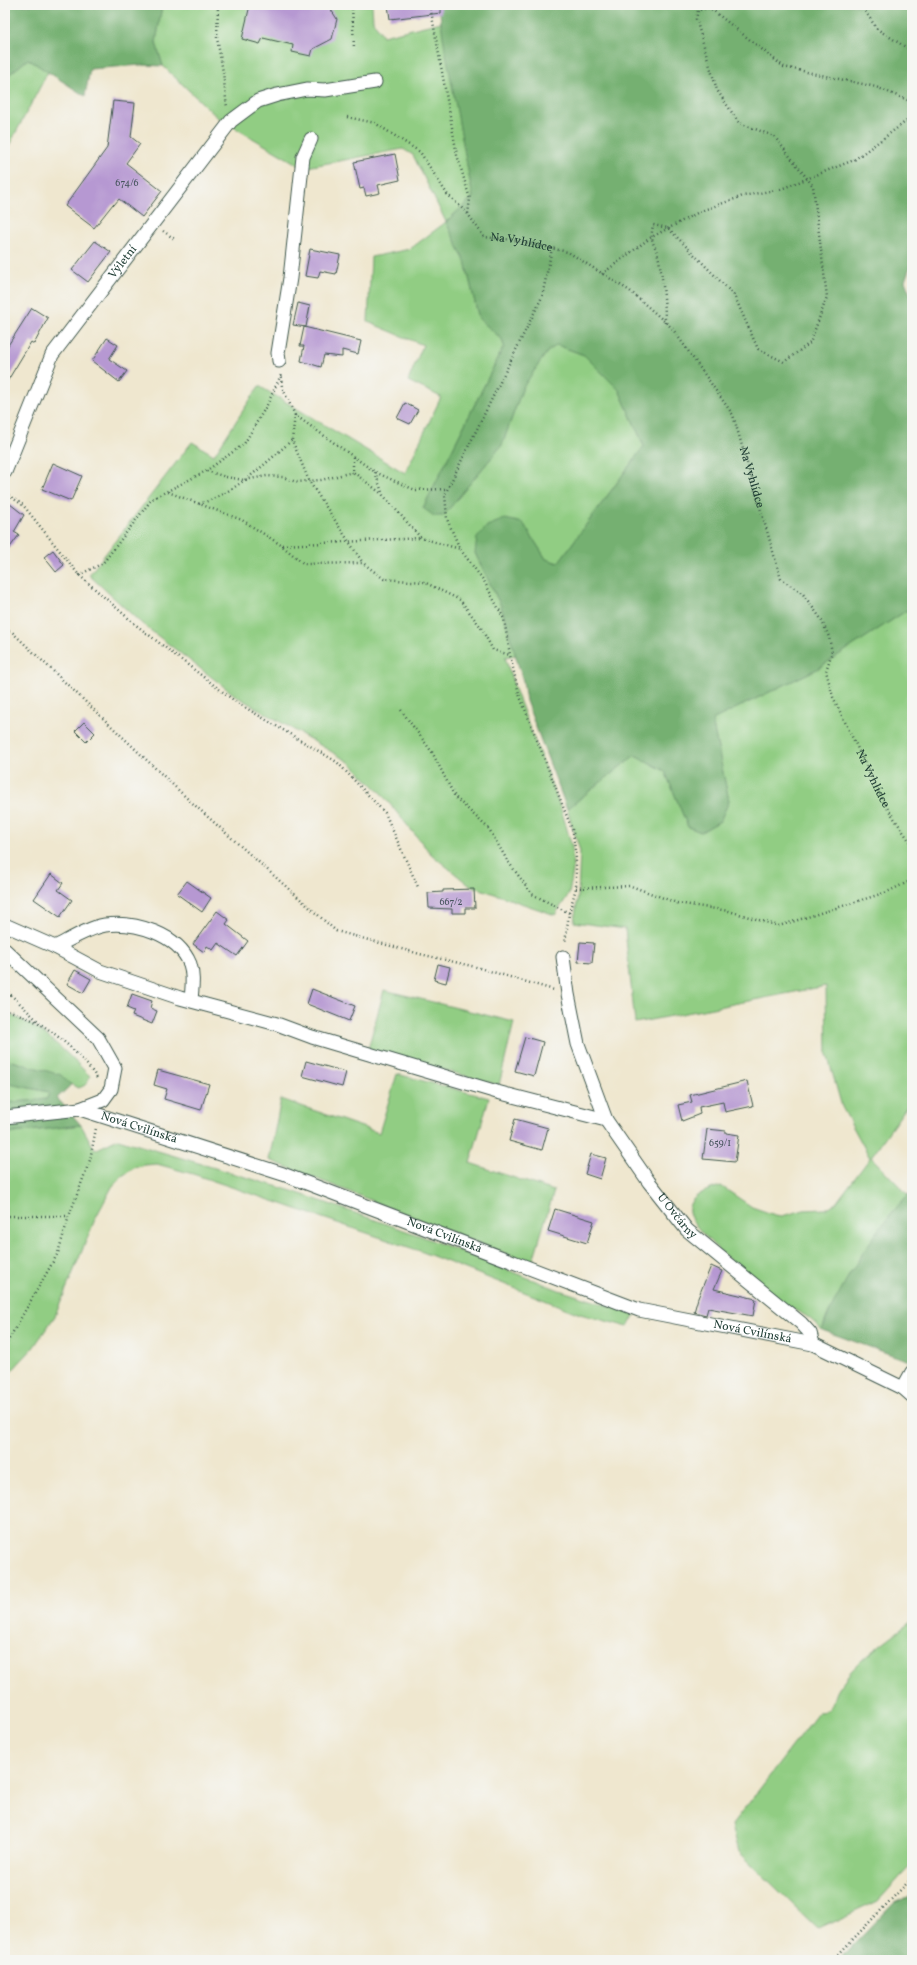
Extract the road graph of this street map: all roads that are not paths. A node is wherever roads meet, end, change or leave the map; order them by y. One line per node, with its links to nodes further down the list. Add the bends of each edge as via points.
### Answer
1 (375, 82): 4 (street, Výletní, via 325,90 307,89 258,101 231,121 52,355)
2 (311, 139): 3 (street, via 303,157 290,278 278,353)
3 (279, 362)
4 (5, 472)
5 (5, 925): 6 (street)
6 (55, 947): 9 (street, via 100,972); 9 (street, via 92,929 105,926 134,926 156,932 183,952 190,963 193,977)
7 (5, 950): 10 (street, Nová Cvilínská, via 98,1038 115,1068 111,1090 103,1100)
8 (563, 957): 12 (street, U Ovčárny, via 578,1044)
9 (191, 1000): 12 (street, via 497,1092)
10 (80, 1109): 11 (street, Nová Cvilínská); 13 (street, Nová Cvilínská, via 283,1174 639,1310)
11 (5, 1117)
12 (606, 1120): 13 (street, U Ovčárny, via 648,1182 687,1230 801,1323 810,1334)
13 (813, 1344): 15 (street)
14 (912, 1372): 15 (street)
15 (909, 1390)

